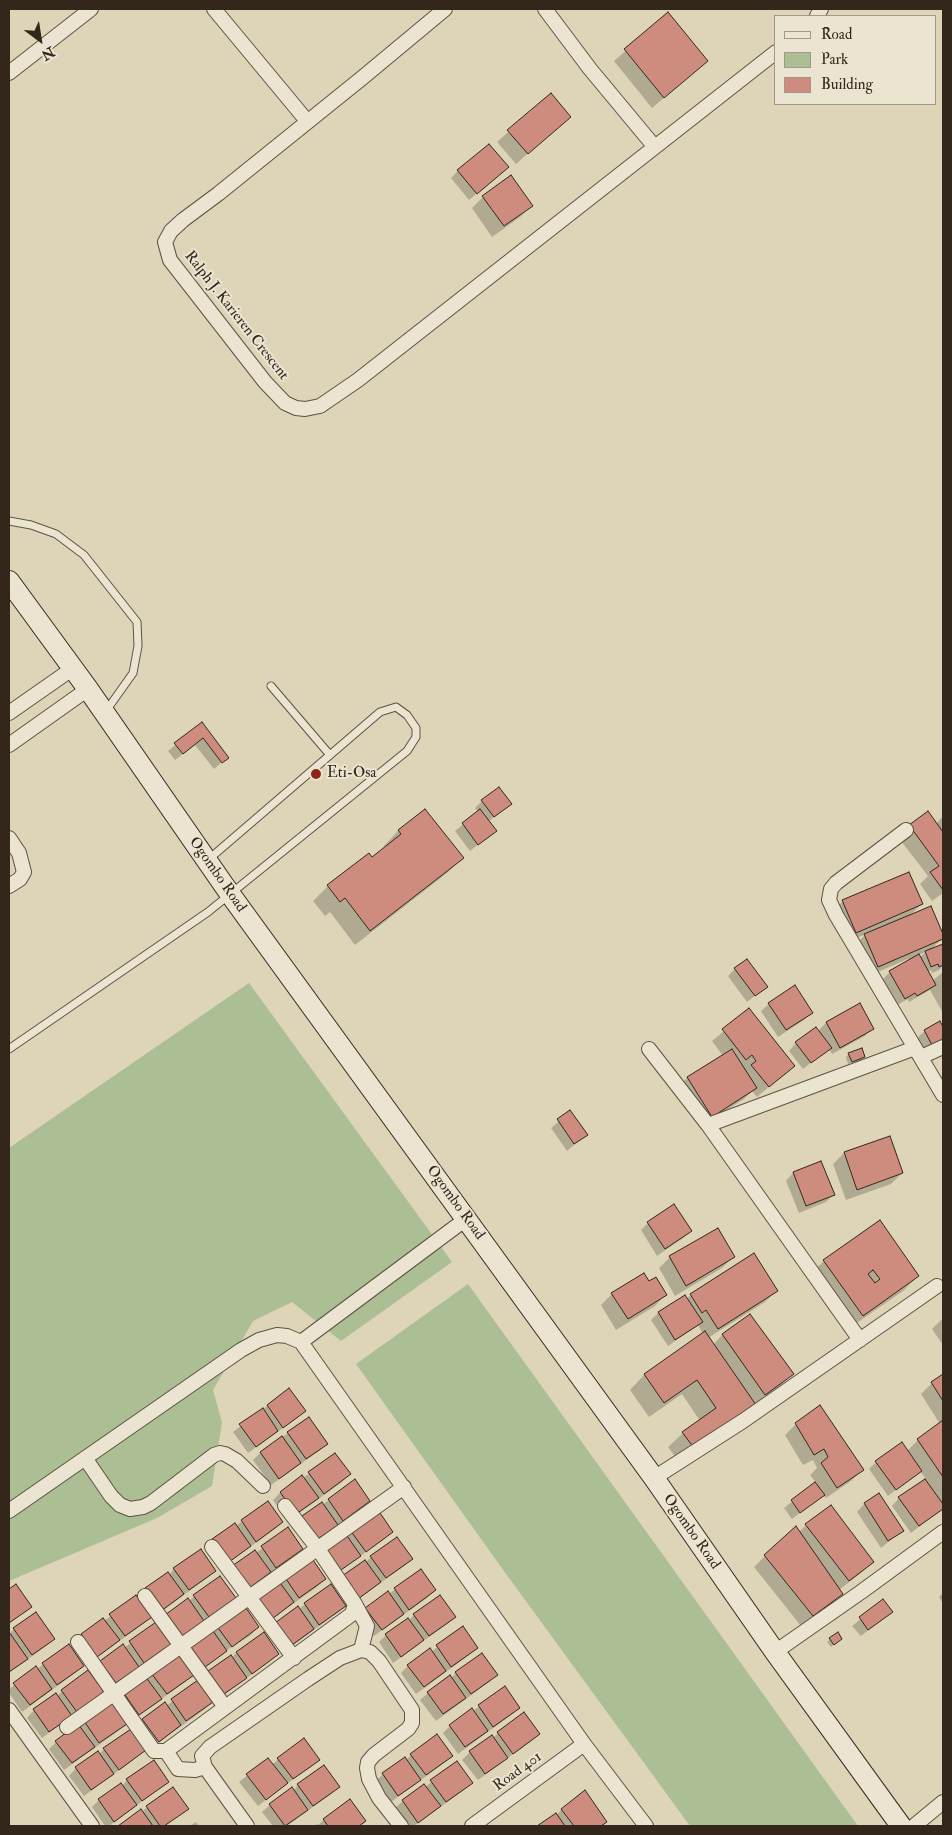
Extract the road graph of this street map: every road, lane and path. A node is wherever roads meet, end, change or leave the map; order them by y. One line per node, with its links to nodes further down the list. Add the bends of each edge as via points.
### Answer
1 (91, 9): 6 (street)
2 (214, 9): 7 (street)
3 (445, 9): 7 (street, Ralph J. Karieren Crescent)
4 (546, 9): 8 (street, via 590,69)
5 (774, 54): 8 (street, Ralph J. Karieren Crescent)
6 (9, 73)
7 (307, 121): 8 (street, Ralph J. Karieren Crescent, via 183,220 165,242 170,260 265,382 285,404 305,409 320,406 358,380)
8 (654, 146)
9 (9, 521): 15 (lane, via 56,534 84,555 137,622 138,646 133,673)
10 (9, 581): 11 (main road, Ogombo Road)
11 (72, 669): 13 (main road, Ogombo Road); 14 (street)
12 (271, 686): 17 (lane)
13 (88, 689): 15 (main road, Ogombo Road); 16 (street)
14 (9, 713)
15 (104, 713): 20 (main road, Ogombo Road)
16 (9, 745)
17 (330, 755): 20 (lane); 22 (lane, via 380,712 396,707 416,728 416,737 407,751)
18 (906, 830): 26 (street, via 836,883 828,900)
19 (9, 838): 21 (street, via 19,853 24,872)
20 (207, 861): 22 (main road, Ogombo Road)
21 (9, 886)
22 (230, 894): 24 (lane); 29 (main road, Ogombo Road)
23 (943, 1047): 26 (street)
24 (9, 1049)
25 (649, 1049): 28 (street)
26 (918, 1052): 27 (street); 28 (street)
27 (943, 1095)
28 (708, 1125): 31 (street)
29 (466, 1219): 32 (street); 34 (main road, Ogombo Road)
30 (938, 1286): 31 (street)
31 (860, 1340): 34 (street)
32 (301, 1342): 33 (street, via 277,1335 259,1340); 36 (street)
33 (85, 1458): 35 (street, via 111,1496 130,1509 151,1503 220,1453 237,1461); 38 (street)
34 (654, 1478): 48 (main road, Ogombo Road)
35 (263, 1486)
36 (404, 1488): 41 (street); 54 (street)
37 (285, 1506): 41 (street)
38 (9, 1511)
39 (943, 1532): 48 (street)
40 (212, 1547): 43 (street)
41 (318, 1549): 43 (street); 44 (street)
42 (145, 1596): 46 (street)
43 (248, 1598): 46 (street); 49 (street)
44 (355, 1604): 47 (street, via 367,1626); 49 (street, via 352,1614)
45 (78, 1642): 50 (street)
46 (180, 1646): 50 (street); 51 (street)
47 (361, 1650): 56 (street, via 340,1658 210,1747 202,1756); 61 (street, via 370,1652 379,1661 412,1710 412,1723 408,1729 374,1755 367,1768 379,1798)
48 (775, 1652): 63 (main road, Ogombo Road)
49 (294, 1658): 51 (street)
50 (115, 1694): 53 (street); 55 (street, via 154,1750)
51 (225, 1707): 55 (street)
52 (9, 1710): 59 (street)
53 (67, 1727)
54 (584, 1744): 58 (street, Road 401); 62 (street)
55 (166, 1751): 56 (street, via 178,1769)
56 (205, 1768): 60 (street)
57 (943, 1802): 64 (street)
58 (478, 1824)
59 (92, 1826)
60 (247, 1826)
61 (401, 1826)
62 (646, 1826)
63 (901, 1826)
64 (914, 1826)

